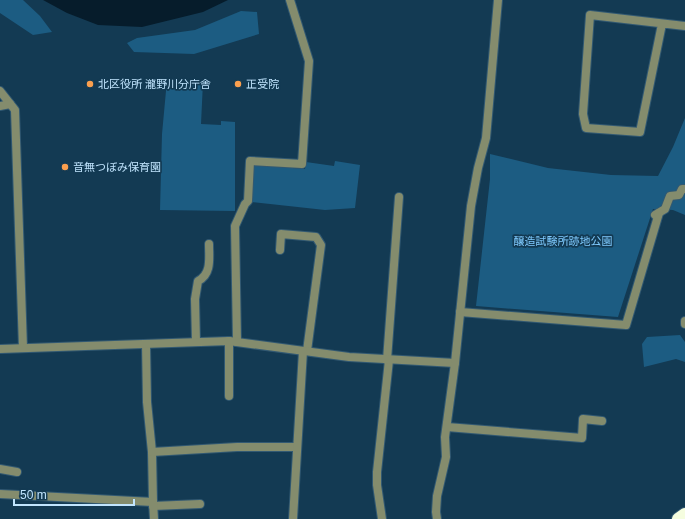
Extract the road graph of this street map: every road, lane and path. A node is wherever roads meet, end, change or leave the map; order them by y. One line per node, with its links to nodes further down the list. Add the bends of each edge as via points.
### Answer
1 (290, 0): 13 (street, via 309,62 302,164 250,161 248,201 235,226)
2 (498, 0): 12 (street, via 486,138 471,206)
3 (662, 24): 3 (street, via 590,15 583,114 586,128 640,132); 4 (street)
4 (685, 26)
5 (0, 91): 6 (street)
6 (10, 104): 7 (street); 16 (street, via 15,110)
7 (0, 106)
8 (685, 189): 12 (street, via 682,189 679,195 670,196 665,209 656,214 626,325)
9 (399, 197): 19 (street)
10 (209, 244): 14 (street, via 208,270 204,278 198,281 195,299)
11 (280, 250): 18 (street, via 281,234 316,236 321,245)
12 (460, 312): 20 (street)
13 (233, 341): 14 (street); 18 (street); 21 (street)
14 (196, 342): 15 (street)
15 (146, 344): 16 (street); 25 (street, via 147,402)
16 (23, 348): 17 (street)
17 (0, 349)
18 (305, 351): 19 (street); 24 (street)
19 (388, 360): 20 (street); 34 (street, via 377,472)
20 (455, 363): 23 (street)
21 (229, 396)
22 (602, 421): 23 (street, via 583,419 582,438)
23 (447, 427): 35 (street, via 446,457 437,496)
24 (297, 447): 25 (street, via 237,447); 33 (street)
25 (152, 452): 29 (street)
26 (0, 468): 27 (street)
27 (17, 472)
28 (0, 494): 29 (street)
29 (153, 504): 30 (street); 32 (street)
30 (200, 504)
31 (685, 514): 36 (highway)
32 (154, 519)
33 (293, 519)
34 (382, 519)
35 (437, 519)
36 (678, 519)

